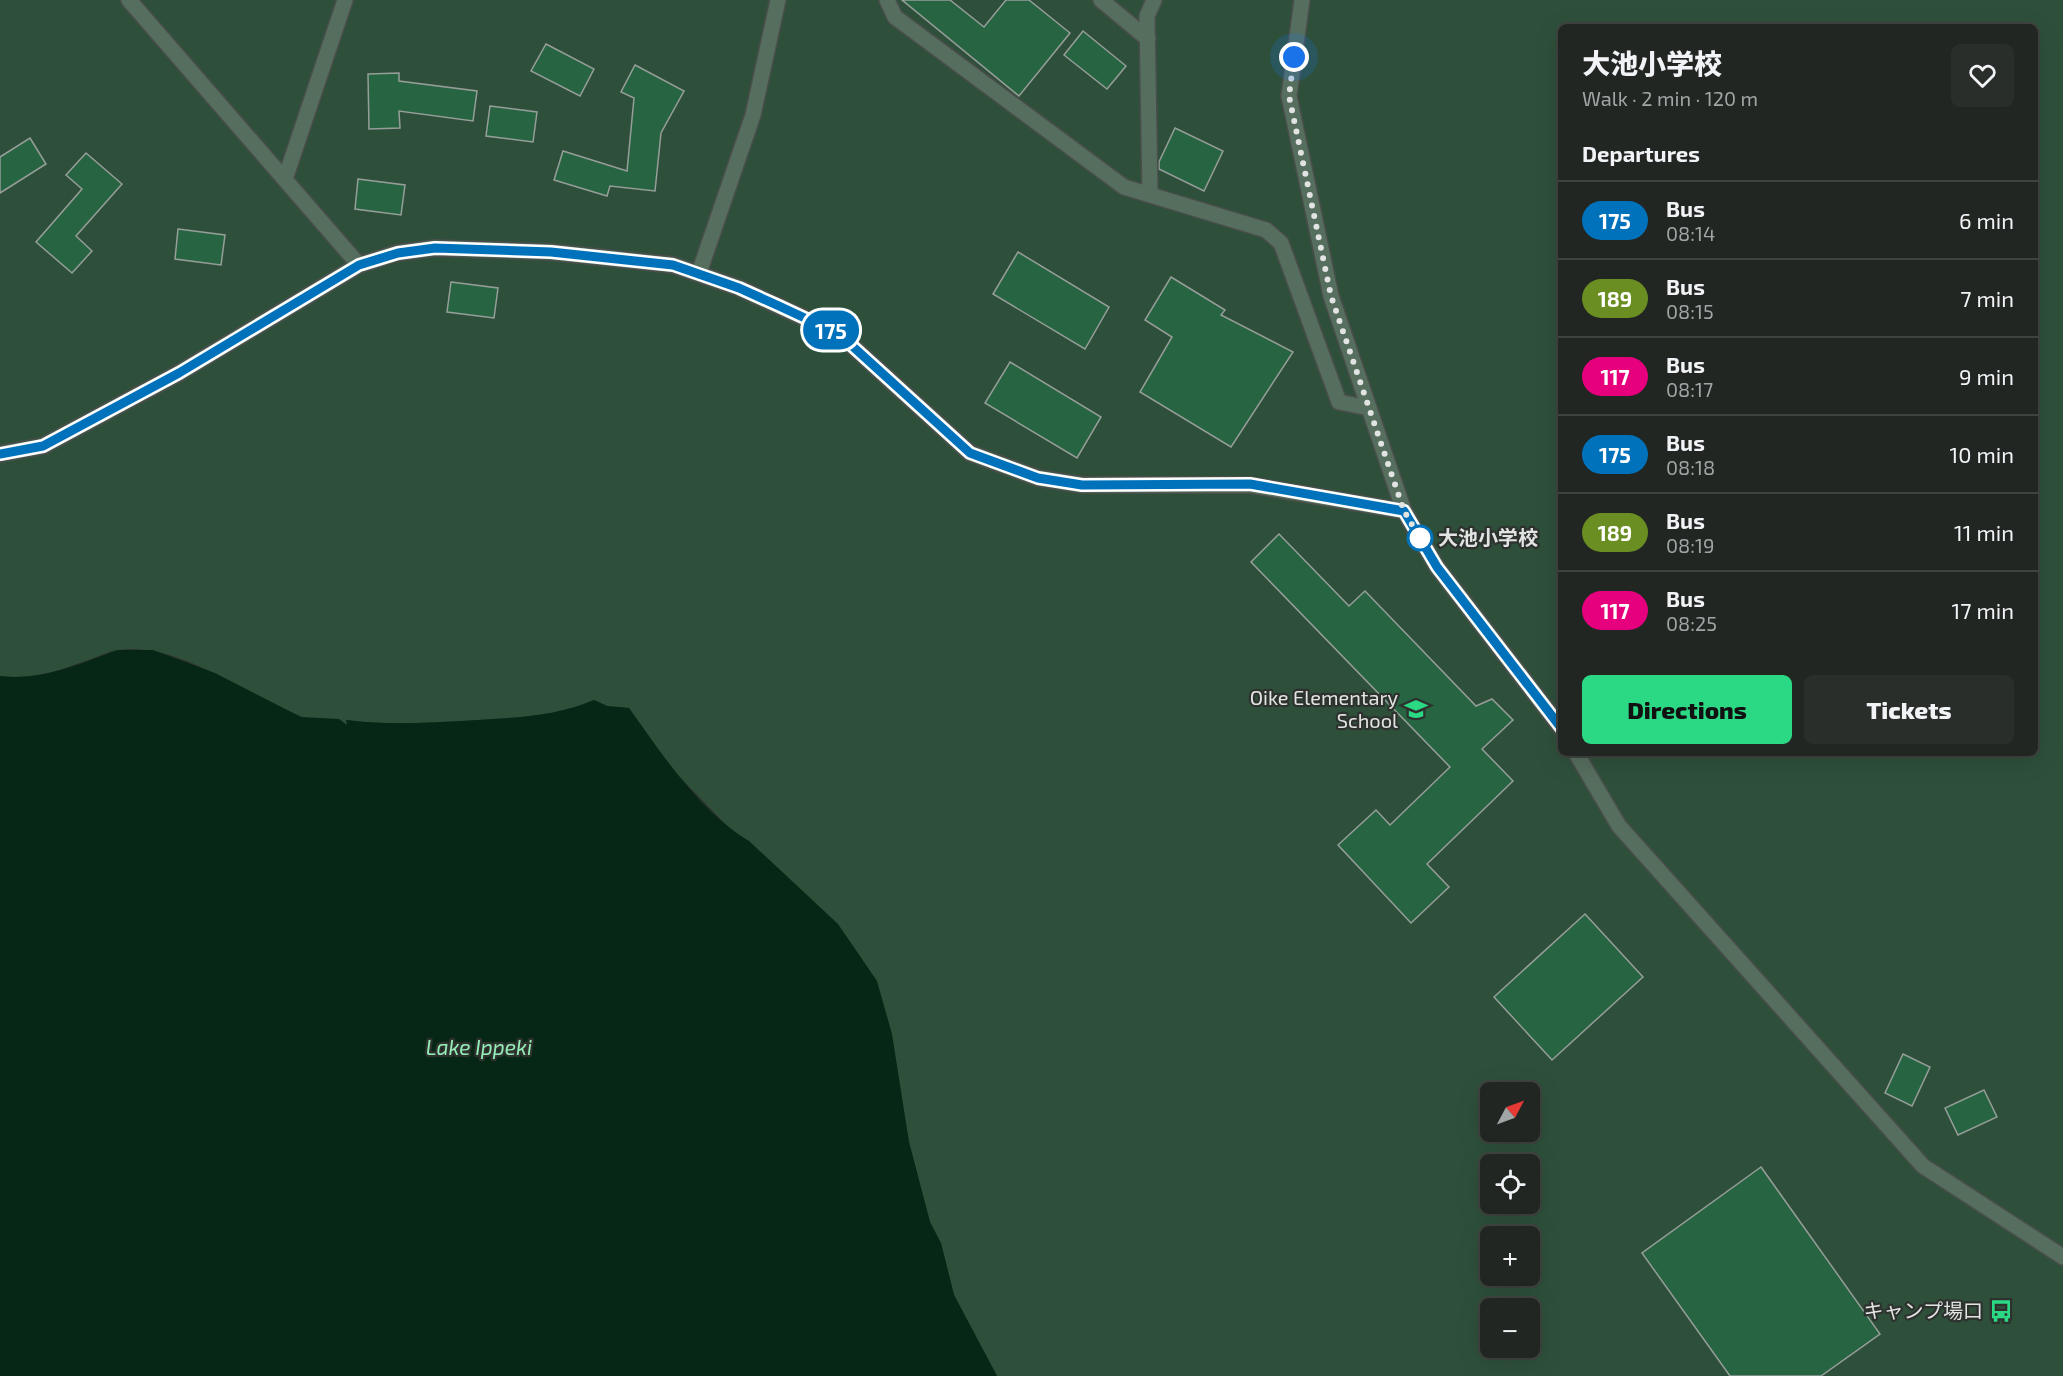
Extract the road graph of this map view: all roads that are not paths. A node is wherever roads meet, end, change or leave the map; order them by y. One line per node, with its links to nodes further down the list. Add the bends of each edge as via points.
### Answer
1 (129, 0): 9 (street)
2 (345, 0): 9 (street)
3 (778, 0): 12 (street, via 753,115)
4 (887, 0): 10 (street, via 894,17 1124,187)
5 (1101, 0): 8 (street)
6 (1154, 0): 8 (street, via 1147,16)
7 (1302, 0): 13 (street, via 1289,96 1331,296)
8 (1148, 39): 10 (street)
9 (285, 179): 11 (street)
10 (1150, 195): 13 (street, via 1266,230 1281,243 1339,402)
11 (359, 265): 12 (street, via 398,253 435,248 551,252 673,265); 14 (street, via 179,373 43,446)
12 (699, 273): 15 (street, via 839,334 970,453 1038,478 1082,485 1250,484)
13 (1368, 408): 15 (street)
14 (0, 454)
15 (1404, 511): 16 (street, via 1437,567)
16 (1558, 724)
17 (1578, 756): 18 (street, via 1618,826 1923,1166)
18 (2063, 1257)

